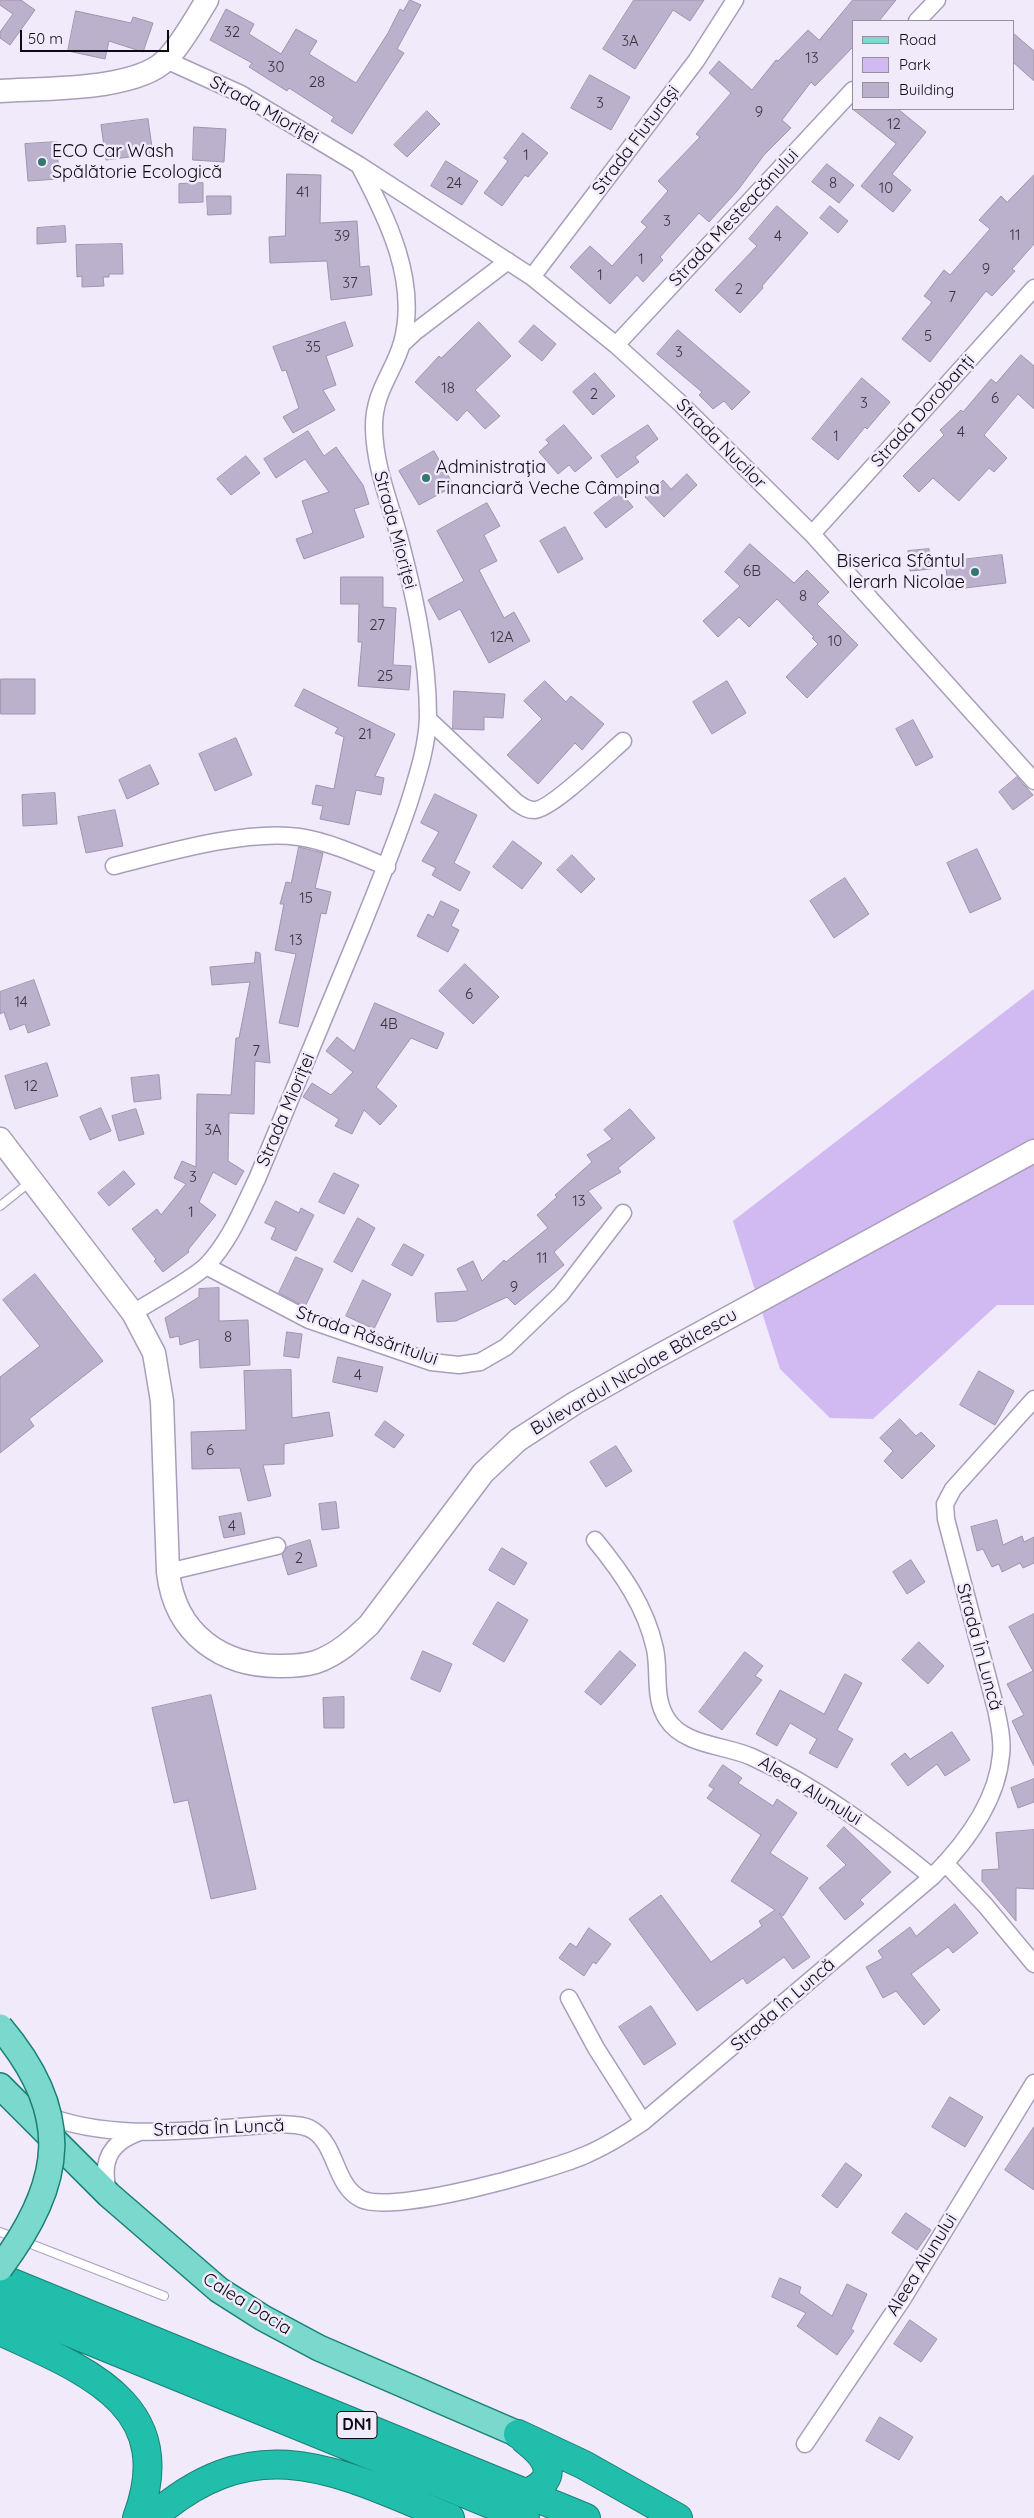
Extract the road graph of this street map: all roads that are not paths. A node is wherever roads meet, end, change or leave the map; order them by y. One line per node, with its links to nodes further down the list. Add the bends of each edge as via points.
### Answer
1 (208, 0): 5 (street)
2 (734, 0): 10 (street, Strada Fluturași, via 696,61)
3 (937, 0): 4 (street)
4 (918, 20)
5 (166, 60): 6 (street, via 124,81); 8 (street, Strada Mioriței, via 241,94)
6 (0, 91)
7 (852, 91): 13 (street, Strada Mesteacănului)
8 (359, 165): 9 (street, Strada Mioriței); 12 (street, Strada Mioriței, via 380,205 400,263 406,305)
9 (508, 261): 10 (street, Strada Mioriței); 12 (street, Strada Mioriței)
10 (532, 277): 13 (street, Strada Nucilor)
11 (1034, 288): 14 (street, Strada Dorobanți)
12 (401, 345): 15 (street, Strada Mioriței, via 377,402 374,425 376,455 420,627)
13 (616, 345): 14 (street, Strada Nucilor, via 680,403)
14 (812, 534): 17 (street, Strada Nucilor)
15 (428, 718): 16 (street, via 516,802 534,810 552,802); 19 (street, Strada Mioriței, via 418,774)
16 (622, 741)
17 (1034, 781)
18 (114, 866): 19 (street, via 175,851 269,836 300,837)
19 (386, 867): 25 (street, Strada Mioriței, via 257,1179 235,1225)
20 (0, 1139): 22 (street, Bulevardul Nicolae Bălcescu)
21 (1034, 1151): 30 (street, Bulevardul Nicolae Bălcescu, via 649,1361 518,1440 483,1474 370,1625 330,1656 299,1666 273,1666 253,1664 214,1649 198,1638 176,1608)
22 (32, 1180): 23 (lane); 26 (street, Bulevardul Nicolae Bălcescu)
23 (0, 1206)
24 (623, 1213): 25 (street, Strada Răsăritului, via 561,1294 506,1347 480,1362 459,1365 431,1362 309,1320)
25 (206, 1266): 26 (street, Strada Mioriței)
26 (133, 1313): 30 (street, Bulevardul Nicolae Bălcescu, via 151,1346 159,1373)
27 (1034, 1399): 31 (street, Strada În Luncă, via 953,1489 945,1504 946,1519 996,1709 1002,1754 997,1781 986,1807)
28 (595, 1540): 32 (street, Aleea Alunului, via 615,1564 647,1618 656,1651 660,1704 667,1720 680,1733 742,1753 805,1785 862,1821)
29 (277, 1546): 30 (street)
30 (168, 1572)
31 (945, 1864): 32 (street, Strada În Luncă); 33 (street, via 985,1905)
32 (932, 1877): 39 (street, Strada În Luncă)
33 (1034, 1964)
34 (569, 1998): 39 (street)
35 (0, 2027): 43 (main road, bridge, via 28,2063 40,2085 51,2127 51,2150 49,2173 38,2209)
36 (1034, 2083): 50 (street, Aleea Alunului, via 902,2300)
37 (0, 2086): 38 (main road, Calea Dacia)
38 (17, 2104): 40 (street, Strada În Luncă, via 79,2125); 41 (main road, Calea Dacia)
39 (643, 2122): 40 (street, Strada În Luncă, via 616,2140 545,2170 422,2198 376,2204 361,2199 349,2189 325,2143 314,2131 301,2126 281,2124)
40 (144, 2131): 41 (street, Strada În Luncă, via 126,2137 114,2146 106,2161 104,2179)
41 (109, 2195): 49 (main road, Calea Dacia, via 219,2290 263,2318 319,2348)
42 (0, 2232): 45 (lane)
43 (0, 2268)
44 (0, 2278): 47 (highway, DN1)
45 (164, 2296)
46 (0, 2304): 47 (highway, DN1)
47 (91, 2329): 51 (highway, DN1)
48 (0, 2331): 52 (highway, via 90,2376 112,2391 130,2410 142,2431 148,2457 147,2487)
49 (518, 2434): 51 (highway, via 542,2456 548,2468 542,2485); 56 (highway, via 584,2465)
50 (805, 2444)
51 (526, 2506): 55 (highway, DN1)
52 (137, 2518)
53 (152, 2518): 54 (highway, via 200,2485 246,2466 271,2463 300,2464 335,2472)
54 (450, 2518)
55 (586, 2518)
56 (678, 2518)

